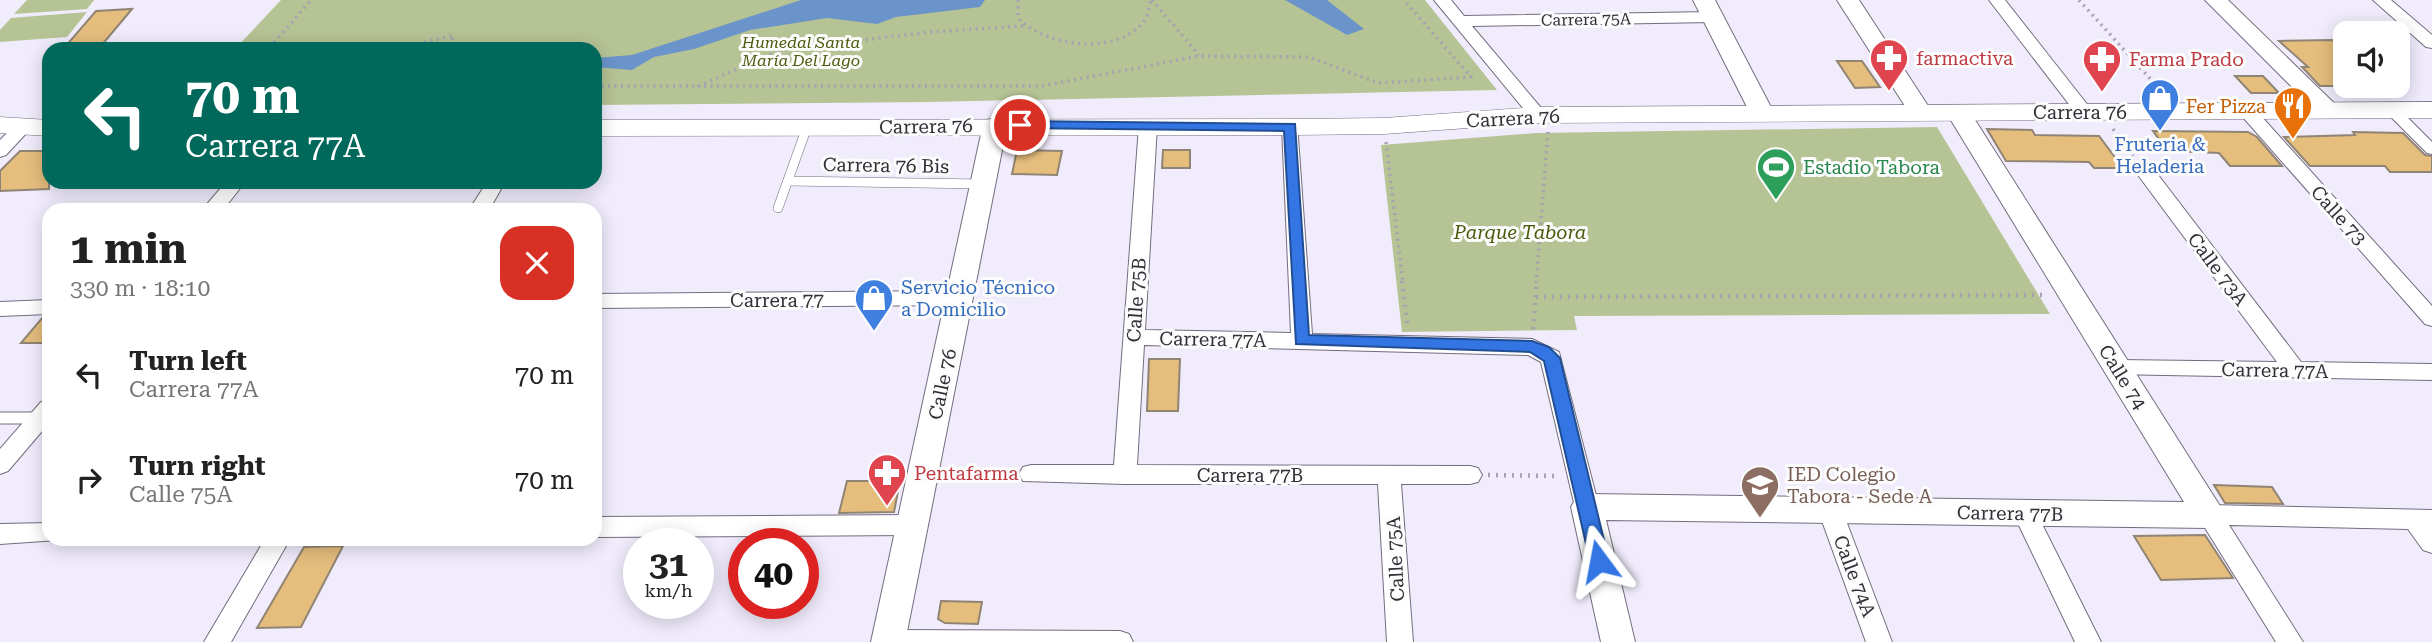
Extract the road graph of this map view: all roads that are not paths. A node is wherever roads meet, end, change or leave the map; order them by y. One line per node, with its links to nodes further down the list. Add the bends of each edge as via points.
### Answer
1 (1442, 0): 7 (street)
2 (1848, 0): 13 (street)
3 (1997, 0): 16 (street)
4 (2216, 0): 9 (street)
5 (2381, 0): 8 (street)
6 (1708, 9): 7 (street, Carrera 75A); 15 (street)
7 (1459, 21): 17 (street)
8 (2432, 43)
9 (2328, 110): 10 (main road, Carrera 76); 12 (main road, Carrera 76)
10 (2392, 110): 11 (main road, Carrera 76); 24 (street)
11 (2432, 110)
12 (2247, 111): 16 (main road, Carrera 76); 36 (street, Calle 73)
13 (1920, 112): 14 (main road, Carrera 76); 15 (main road, Carrera 76)
14 (1958, 112): 16 (main road, Carrera 76); 39 (street, Calle 74)
15 (1762, 113): 17 (main road, Carrera 76)
16 (2095, 116)
17 (1543, 120): 22 (main road, Carrera 76)
18 (995, 125): 19 (main road, Carrera 76); 21 (main road, Carrera 76); 28 (street, Calle 76)
19 (1148, 126): 22 (main road, Carrera 76); 37 (street, Calle 75B)
20 (24, 127): 25 (street)
21 (807, 127): 23 (main road, Carrera 76); 27 (lane)
22 (1291, 127): 38 (street)
23 (602, 128)
24 (2432, 150)
25 (0, 151)
26 (2142, 167): 40 (street, Calle 73A)
27 (788, 181): 28 (lane, Carrera 76 Bis); 31 (lane)
28 (983, 184): 32 (street, Calle 76)
29 (230, 189): 30 (street)
30 (218, 203)
31 (778, 208)
32 (959, 298): 33 (street, Carrera 77); 55 (street, Calle 76)
33 (602, 301)
34 (42, 307): 35 (street)
35 (0, 309)
36 (2432, 318)
37 (1133, 337): 38 (street, Carrera 77A); 47 (street, Calle 75B)
38 (1301, 340): 50 (street, Carrera 77A, via 1538,349 1552,358)
39 (2118, 368): 40 (street, Carrera 77A); 53 (street, Calle 74)
40 (2295, 370): 41 (street, Carrera 77A)
41 (2432, 372)
42 (42, 413): 44 (lane)
43 (42, 416): 45 (street)
44 (0, 418)
45 (0, 465)
46 (1031, 474): 47 (street, Carrera 77B)
47 (1125, 475): 48 (street, Carrera 77B)
48 (1390, 475): 49 (street, Carrera 77B); 64 (street, Calle 75A)
49 (1470, 475)
50 (1583, 492): 51 (street, Carrera 77B); 65 (street)
51 (1830, 510): 52 (street, Carrera 77B); 66 (street, Calle 74A)
52 (2025, 513): 53 (street, Carrera 77B); 67 (street)
53 (2209, 516): 54 (street, Carrera 77B); 68 (street, Calle 74)
54 (2423, 520): 59 (street)
55 (913, 525): 56 (street); 61 (street, Calle 76)
56 (602, 527)
57 (42, 533): 58 (street)
58 (0, 534)
59 (2432, 543)
60 (274, 546): 62 (street)
61 (888, 641): 63 (street)
62 (217, 642)
63 (1120, 642)
64 (1400, 642)
65 (1618, 642)
66 (1880, 642)
67 (2088, 642)
68 (2290, 642)

